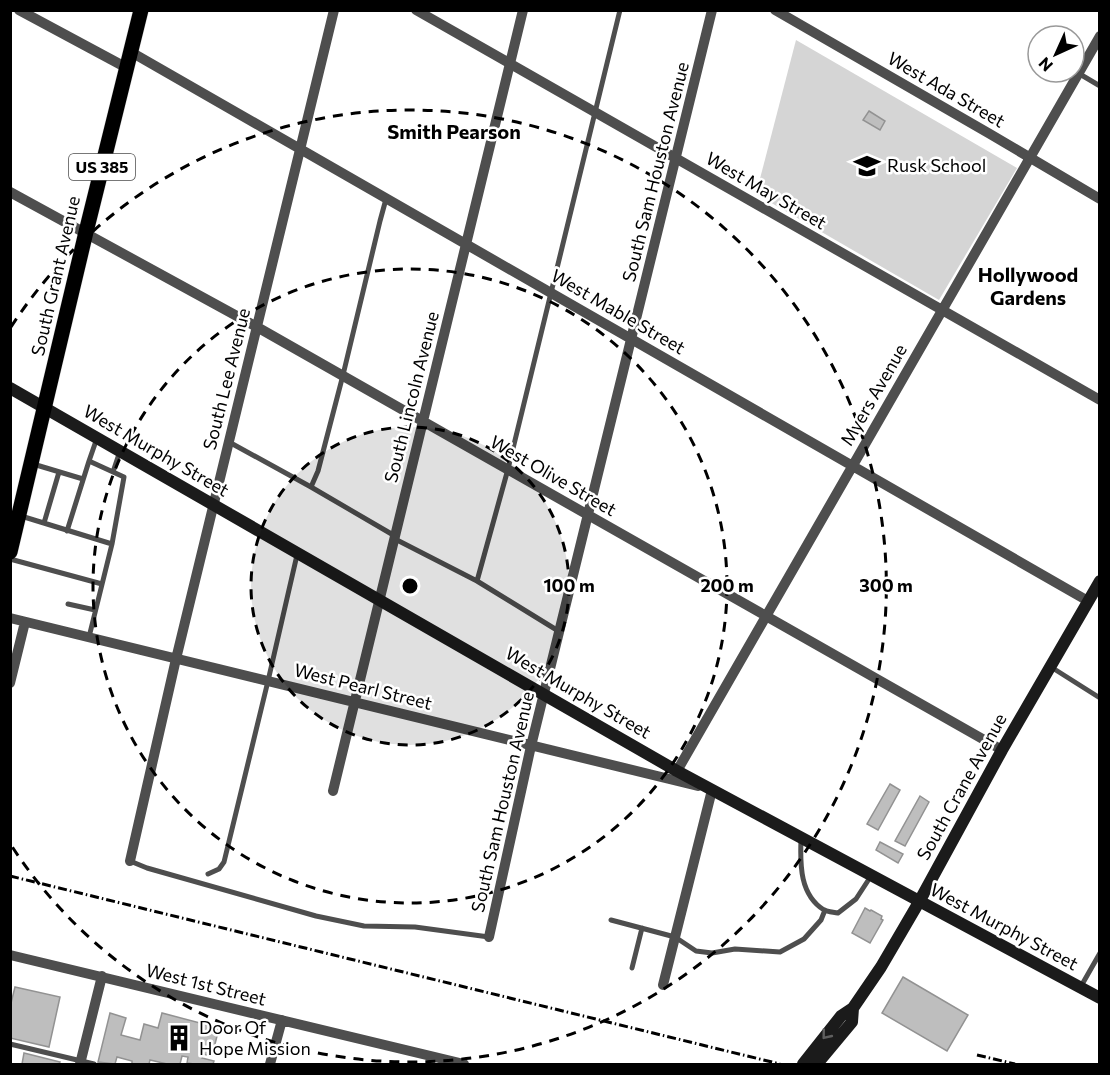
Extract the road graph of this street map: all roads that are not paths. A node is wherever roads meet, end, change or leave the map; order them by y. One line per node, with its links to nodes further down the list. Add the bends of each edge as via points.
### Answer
1 (18, 10): 13 (street)
2 (141, 10): 10 (main road, South Grant Avenue / US 385)
3 (334, 10): 18 (street, South Lee Avenue)
4 (416, 10): 12 (street, West May Street)
5 (523, 10): 12 (street, South Lincoln Avenue)
6 (620, 10): 17 (lane)
7 (712, 10): 20 (street, South Sam Houston Avenue)
8 (774, 10): 19 (street, West Ada Street)
9 (1100, 36): 11 (street, Myers Avenue)
10 (130, 52): 13 (main road, South Grant Avenue / US 385); 18 (street, West Mable Street)
11 (1086, 60)
12 (510, 64): 17 (street, West May Street); 25 (street, South Lincoln Avenue)
13 (126, 68): 24 (main road, South Grant Avenue / US 385)
14 (1086, 78): 16 (lane)
15 (1072, 84): 19 (street, Myers Avenue)
16 (1100, 86)
17 (595, 112): 20 (street, West May Street); 26 (lane)
18 (300, 149): 22 (street, West Mable Street); 28 (street, South Lee Avenue)
19 (1029, 158): 23 (street, West Ada Street); 27 (street, Myers Avenue)
20 (676, 159): 27 (street, West May Street); 29 (street, South Sam Houston Avenue)
21 (10, 192): 24 (street, West Olive Street)
22 (387, 199): 25 (street, West Mable Street); 30 (lane)
23 (1100, 199)
24 (86, 232): 28 (street, West Olive Street); 33 (main road, South Grant Avenue / US 385)
25 (466, 244): 26 (street, West Mable Street); 34 (street, South Lincoln Avenue)
26 (551, 293): 29 (street, West Mable Street); 41 (lane)
27 (942, 310): 32 (street, West May Street); 40 (street, Myers Avenue)
28 (257, 327): 30 (street, West Olive Street); 36 (street, South Lee Avenue)
29 (632, 339): 40 (street, West Mable Street); 47 (street, South Sam Houston Avenue)
30 (343, 375): 34 (street, West Olive Street); 45 (lane)
31 (12, 391): 33 (street, West Murphy Street)
32 (1100, 400)
33 (45, 408): 35 (street, West Murphy Street); 39 (main road, South Grant Avenue / US 385)
34 (423, 421): 41 (street, West Olive Street); 51 (street, South Lincoln Avenue)
35 (97, 438): 37 (street, West Murphy Street); 38 (lane)
36 (229, 442): 45 (lane); 46 (street, South Lee Avenue)
37 (120, 451): 43 (lane); 46 (street, West Murphy Street)
38 (89, 461): 43 (lane); 44 (lane)
39 (32, 463): 42 (lane); 48 (main road, South Grant Avenue / US 385)
40 (852, 466): 60 (street, West Mable Street); 63 (street, Myers Avenue)
41 (508, 469): 47 (street, West Olive Street); 56 (lane)
42 (59, 472): 44 (lane); 49 (lane)
43 (113, 472): 52 (lane, via 124,477)
44 (83, 479): 50 (lane)
45 (311, 487): 51 (lane)
46 (213, 505): 54 (street, West Murphy Street); 68 (street, South Lee Avenue)
47 (588, 515): 63 (street, West Olive Street); 66 (street, South Sam Houston Avenue)
48 (19, 516): 49 (lane); 53 (main road, South Grant Avenue / US 385)
49 (44, 524): 50 (lane)
50 (67, 531): 52 (lane)
51 (395, 538): 56 (lane); 59 (street, South Lincoln Avenue)
52 (112, 544): 58 (lane)
53 (10, 552)
54 (297, 553): 59 (street, West Murphy Street); 70 (lane)
55 (10, 560): 58 (lane)
56 (477, 581): 66 (lane)
57 (1100, 581): 60 (street, South Crane Avenue)
58 (102, 584): 62 (lane)
59 (380, 600): 72 (street, West Murphy Street); 74 (street, South Lincoln Avenue)
60 (1088, 601): 69 (street, South Crane Avenue)
61 (68, 604): 62 (lane)
62 (95, 610): 67 (lane)
63 (766, 616): 76 (street, West Olive Street); 77 (street, Myers Avenue)
64 (10, 618): 65 (street, West Pearl Street)
65 (25, 622): 67 (street, West Pearl Street); 71 (street)
66 (560, 632): 72 (street, South Sam Houston Avenue)
67 (89, 638): 68 (street, West Pearl Street)
68 (176, 659): 70 (street, West Pearl Street); 81 (street, South Lee Avenue)
69 (1051, 666): 73 (lane); 76 (street, South Crane Avenue)
70 (268, 681): 74 (street, West Pearl Street); 82 (lane, via 224,862)
71 (10, 683)
72 (544, 695): 75 (street, South Sam Houston Avenue); 77 (street, West Murphy Street)
73 (1100, 698)
74 (355, 702): 75 (street, West Pearl Street); 79 (street, South Lincoln Avenue)
75 (531, 746): 78 (street, West Pearl Street); 88 (street, South Sam Houston Avenue)
76 (1002, 750): 84 (street, South Crane Avenue)
77 (676, 771): 78 (street, West Murphy Street)
78 (710, 789): 80 (street, West Murphy Street); 89 (street)
79 (333, 791)
80 (801, 838): 83 (street, West Murphy Street); 85 (lane, via 800,867 808,895)
81 (130, 861): 88 (lane, via 316,916 364,926 415,927)
82 (208, 874)
83 (871, 876): 84 (street, West Murphy Street); 85 (lane, via 856,899 838,913)
84 (919, 902): 95 (street, West Murphy Street); 97 (street, South Crane Avenue)
85 (825, 910): 89 (lane, via 804,939 780,952 696,951)
86 (611, 920): 87 (lane)
87 (642, 928): 89 (lane); 92 (lane)
88 (489, 937)
89 (675, 937): 94 (street)
90 (1100, 953): 95 (lane)
91 (10, 955): 93 (street, West 1st Street)
92 (632, 968)
93 (102, 976): 98 (street, West 1st Street); 100 (street)
94 (663, 985)
95 (1080, 988): 96 (street, West Murphy Street)
96 (1100, 998)
97 (853, 1008): 104 (street, South Crane Avenue, one-way to 104, via 841,1016); 105 (street, South Crane Avenue, via 852,1023)
98 (282, 1020): 101 (street, West 1st Street); 103 (street)
99 (10, 1044): 100 (lane)
100 (80, 1063): 102 (lane)
101 (458, 1064)
102 (94, 1065)
103 (270, 1065)
104 (803, 1065)
105 (817, 1065)

